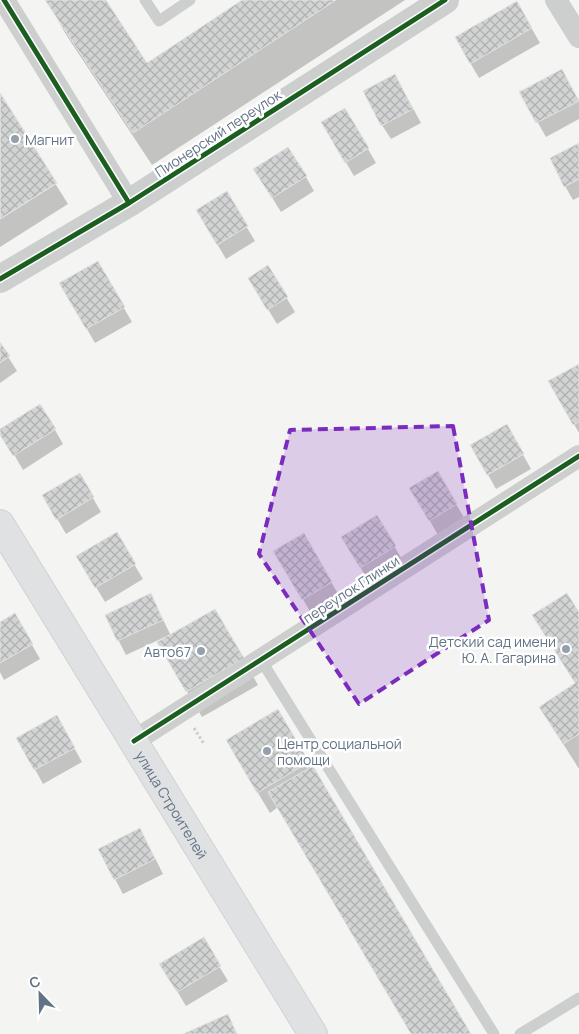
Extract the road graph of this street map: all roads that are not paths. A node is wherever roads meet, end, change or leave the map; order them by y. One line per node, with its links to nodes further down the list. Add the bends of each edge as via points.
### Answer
1 (4, 0): 7 (street)
2 (145, 0): 3 (lane, via 159,21)
3 (190, 0)
4 (445, 0): 7 (street, Пионерский переулок)
5 (556, 0): 6 (street)
6 (579, 37)
7 (129, 203): 8 (street, Пионерский переулок)
8 (0, 279)
9 (579, 456): 11 (street, переулок Глинки)
10 (0, 524): 12 (main road, улица Строителей)
11 (261, 660): 12 (street, переулок Глинки); 15 (lane)
12 (134, 741): 14 (main road, улица Строителей)
13 (579, 998): 16 (lane)
14 (313, 1034)
15 (494, 1034)
16 (520, 1034)

